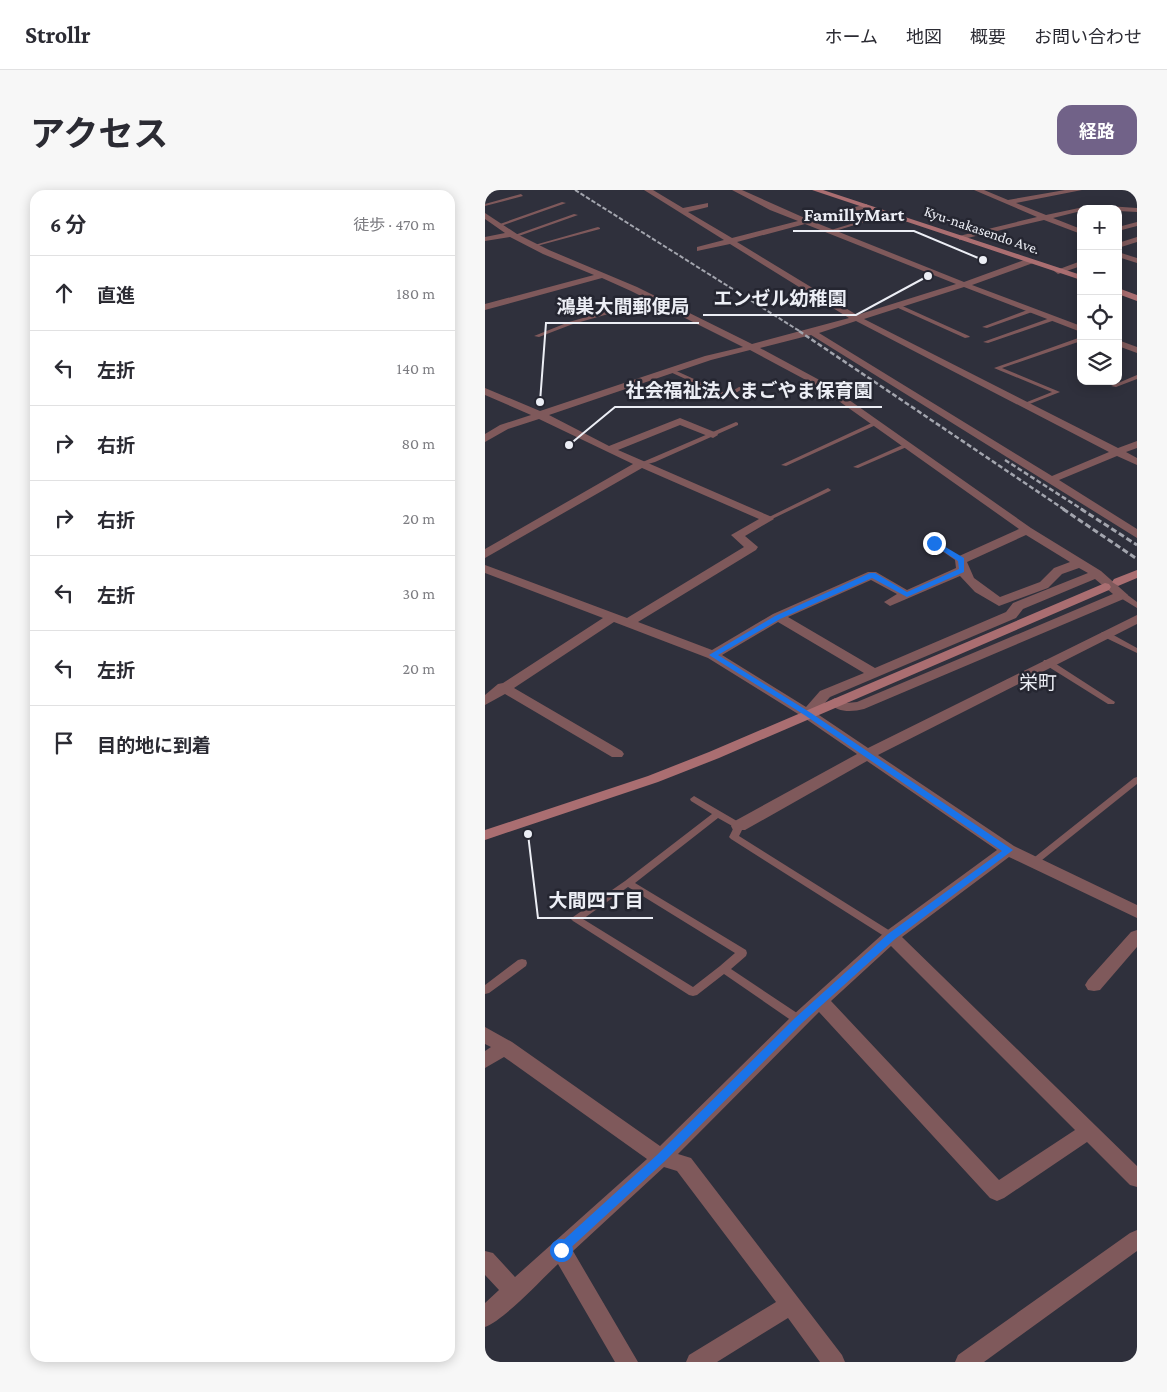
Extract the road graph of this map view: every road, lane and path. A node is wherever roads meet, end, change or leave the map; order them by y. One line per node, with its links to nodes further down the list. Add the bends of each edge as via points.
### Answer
1 (648, 190): 13 (street)
2 (736, 190): 18 (street)
3 (816, 190): 11 (street, Kyu-nakasendo Ave.)
4 (979, 190): 7 (street)
5 (1078, 190): 7 (street)
6 (521, 195): 9 (lane)
7 (1007, 202): 17 (street)
8 (564, 203): 19 (lane)
9 (485, 205)
10 (705, 205): 13 (street)
11 (864, 206): 14 (street, Kyu-nakasendo Ave.); 18 (street)
12 (1137, 210): 17 (street, via 1093,207)
13 (682, 211): 29 (street)
14 (889, 214): 23 (lane); 27 (street, Kyu-nakasendo Ave.)
15 (485, 215): 19 (street)
16 (576, 215): 25 (lane)
17 (1045, 217): 24 (street); 27 (street)
18 (808, 220): 23 (street); 29 (street)
19 (499, 224): 25 (street)
20 (1137, 224): 22 (street)
21 (598, 228): 31 (lane)
22 (1122, 229)
23 (833, 230): 40 (street)
24 (1077, 230)
25 (513, 235): 26 (street); 31 (street)
26 (485, 238)
27 (962, 238): 34 (street, Kyu-nakasendo Ave.)
28 (1137, 240): 30 (street)
29 (733, 241): 32 (street); 47 (street)
30 (1122, 245)
31 (533, 246): 38 (street)
32 (700, 249)
33 (1122, 255): 35 (street)
34 (1030, 261): 37 (street, Kyu-nakasendo Ave.); 40 (street)
35 (1137, 261)
36 (1077, 264): 37 (street)
37 (1058, 270): 39 (street, Kyu-nakasendo Ave.)
38 (601, 276): 43 (street); 45 (street)
39 (1077, 277)
40 (966, 284): 44 (street); 46 (street)
41 (1122, 293): 42 (street)
42 (1137, 298)
43 (656, 299): 52 (lane); 57 (street)
44 (898, 306): 47 (street); 53 (lane)
45 (485, 307)
46 (1030, 311): 48 (street); 49 (lane)
47 (856, 318): 51 (street); 64 (street)
48 (1053, 319): 50 (street); 55 (lane)
49 (985, 326)
50 (1077, 328)
51 (813, 332): 57 (street); 78 (street)
52 (537, 336)
53 (967, 337)
54 (1078, 340): 64 (lane, via 997,368 1057,392)
55 (986, 342)
56 (1122, 344): 58 (street)
57 (751, 347): 59 (street); 66 (street, via 822,385)
58 (1137, 350)
59 (670, 370): 62 (lane, via 727,396); 65 (street)
60 (1137, 377): 61 (lane)
61 (1114, 386)
62 (741, 388)
63 (485, 391): 65 (street)
64 (1025, 404): 73 (street)
65 (540, 415): 69 (street); 72 (street)
66 (876, 423): 71 (street); 76 (lane)
67 (736, 424): 68 (lane)
68 (713, 435): 72 (street, via 680,421); 75 (lane)
69 (485, 439)
70 (1137, 444): 73 (street)
71 (907, 445): 77 (lane); 81 (street)
72 (609, 450): 75 (street)
73 (1118, 452): 74 (street); 78 (street)
74 (1137, 462)
75 (641, 464): 80 (street); 84 (street)
76 (784, 465)
77 (856, 467)
78 (1051, 480): 82 (street)
79 (828, 490): 80 (lane)
80 (769, 519): 98 (street, via 737,535 752,547)
81 (1027, 530): 85 (street); 86 (street)
82 (1137, 534)
83 (934, 543): 86 (lane)
84 (485, 554)
85 (1080, 563): 86 (street, via 1058,571 1044,586 999,602 969,583); 88 (street)
86 (962, 565): 92 (street)
87 (485, 569): 96 (street)
88 (1097, 574): 91 (street); 103 (street, via 1019,606 1011,615)
89 (1137, 574): 91 (street)
90 (1105, 587): 106 (street)
91 (1120, 588): 94 (lane); 106 (street, via 859,706 845,707)
92 (907, 595): 93 (street); 95 (street, via 872,575)
93 (890, 602)
94 (1137, 606)
95 (778, 617): 101 (street); 103 (street)
96 (612, 618): 98 (street); 104 (street)
97 (1137, 619): 99 (street)
98 (628, 623): 101 (street)
99 (1105, 634): 100 (lane); 102 (street)
100 (1137, 651)
101 (713, 655): 108 (street)
102 (1047, 662): 107 (lane); 110 (street)
103 (874, 672): 108 (street, via 825,694)
104 (503, 687): 105 (street); 109 (street)
105 (485, 701)
106 (835, 702): 108 (street)
107 (1111, 702)
108 (808, 714): 110 (street); 115 (street, via 653,779)
109 (617, 754)
110 (866, 755): 114 (street); 116 (street)
111 (1137, 780): 117 (lane)
112 (694, 799): 113 (lane)
113 (717, 814): 114 (lane); 118 (lane)
114 (739, 826): 120 (lane, via 734,837)
115 (485, 835)
116 (1008, 850): 117 (street); 120 (street)
117 (1033, 862): 119 (street)
118 (628, 883): 123 (lane, via 742,953); 123 (lane, via 576,919 693,992)
119 (1137, 912)
120 (891, 936): 126 (street); 131 (street)
121 (1137, 936): 124 (street)
122 (522, 963): 125 (lane)
123 (724, 969): 127 (lane)
124 (1094, 985)
125 (485, 990)
126 (820, 1001): 127 (street); 131 (street, via 997,1192)
127 (799, 1020): 132 (street)
128 (485, 1034): 129 (street)
129 (505, 1047): 130 (street); 132 (street)
130 (485, 1061)
131 (1088, 1131): 133 (street)
132 (661, 1158): 135 (street); 138 (street, via 683,1164)
133 (1137, 1179)
134 (1137, 1239): 143 (street)
135 (561, 1250): 137 (street); 140 (street)
136 (485, 1260): 137 (street)
137 (515, 1292): 139 (street)
138 (790, 1305): 141 (street); 142 (street)
139 (485, 1317)
140 (627, 1362)
141 (697, 1362)
142 (833, 1362)
143 (966, 1362)

